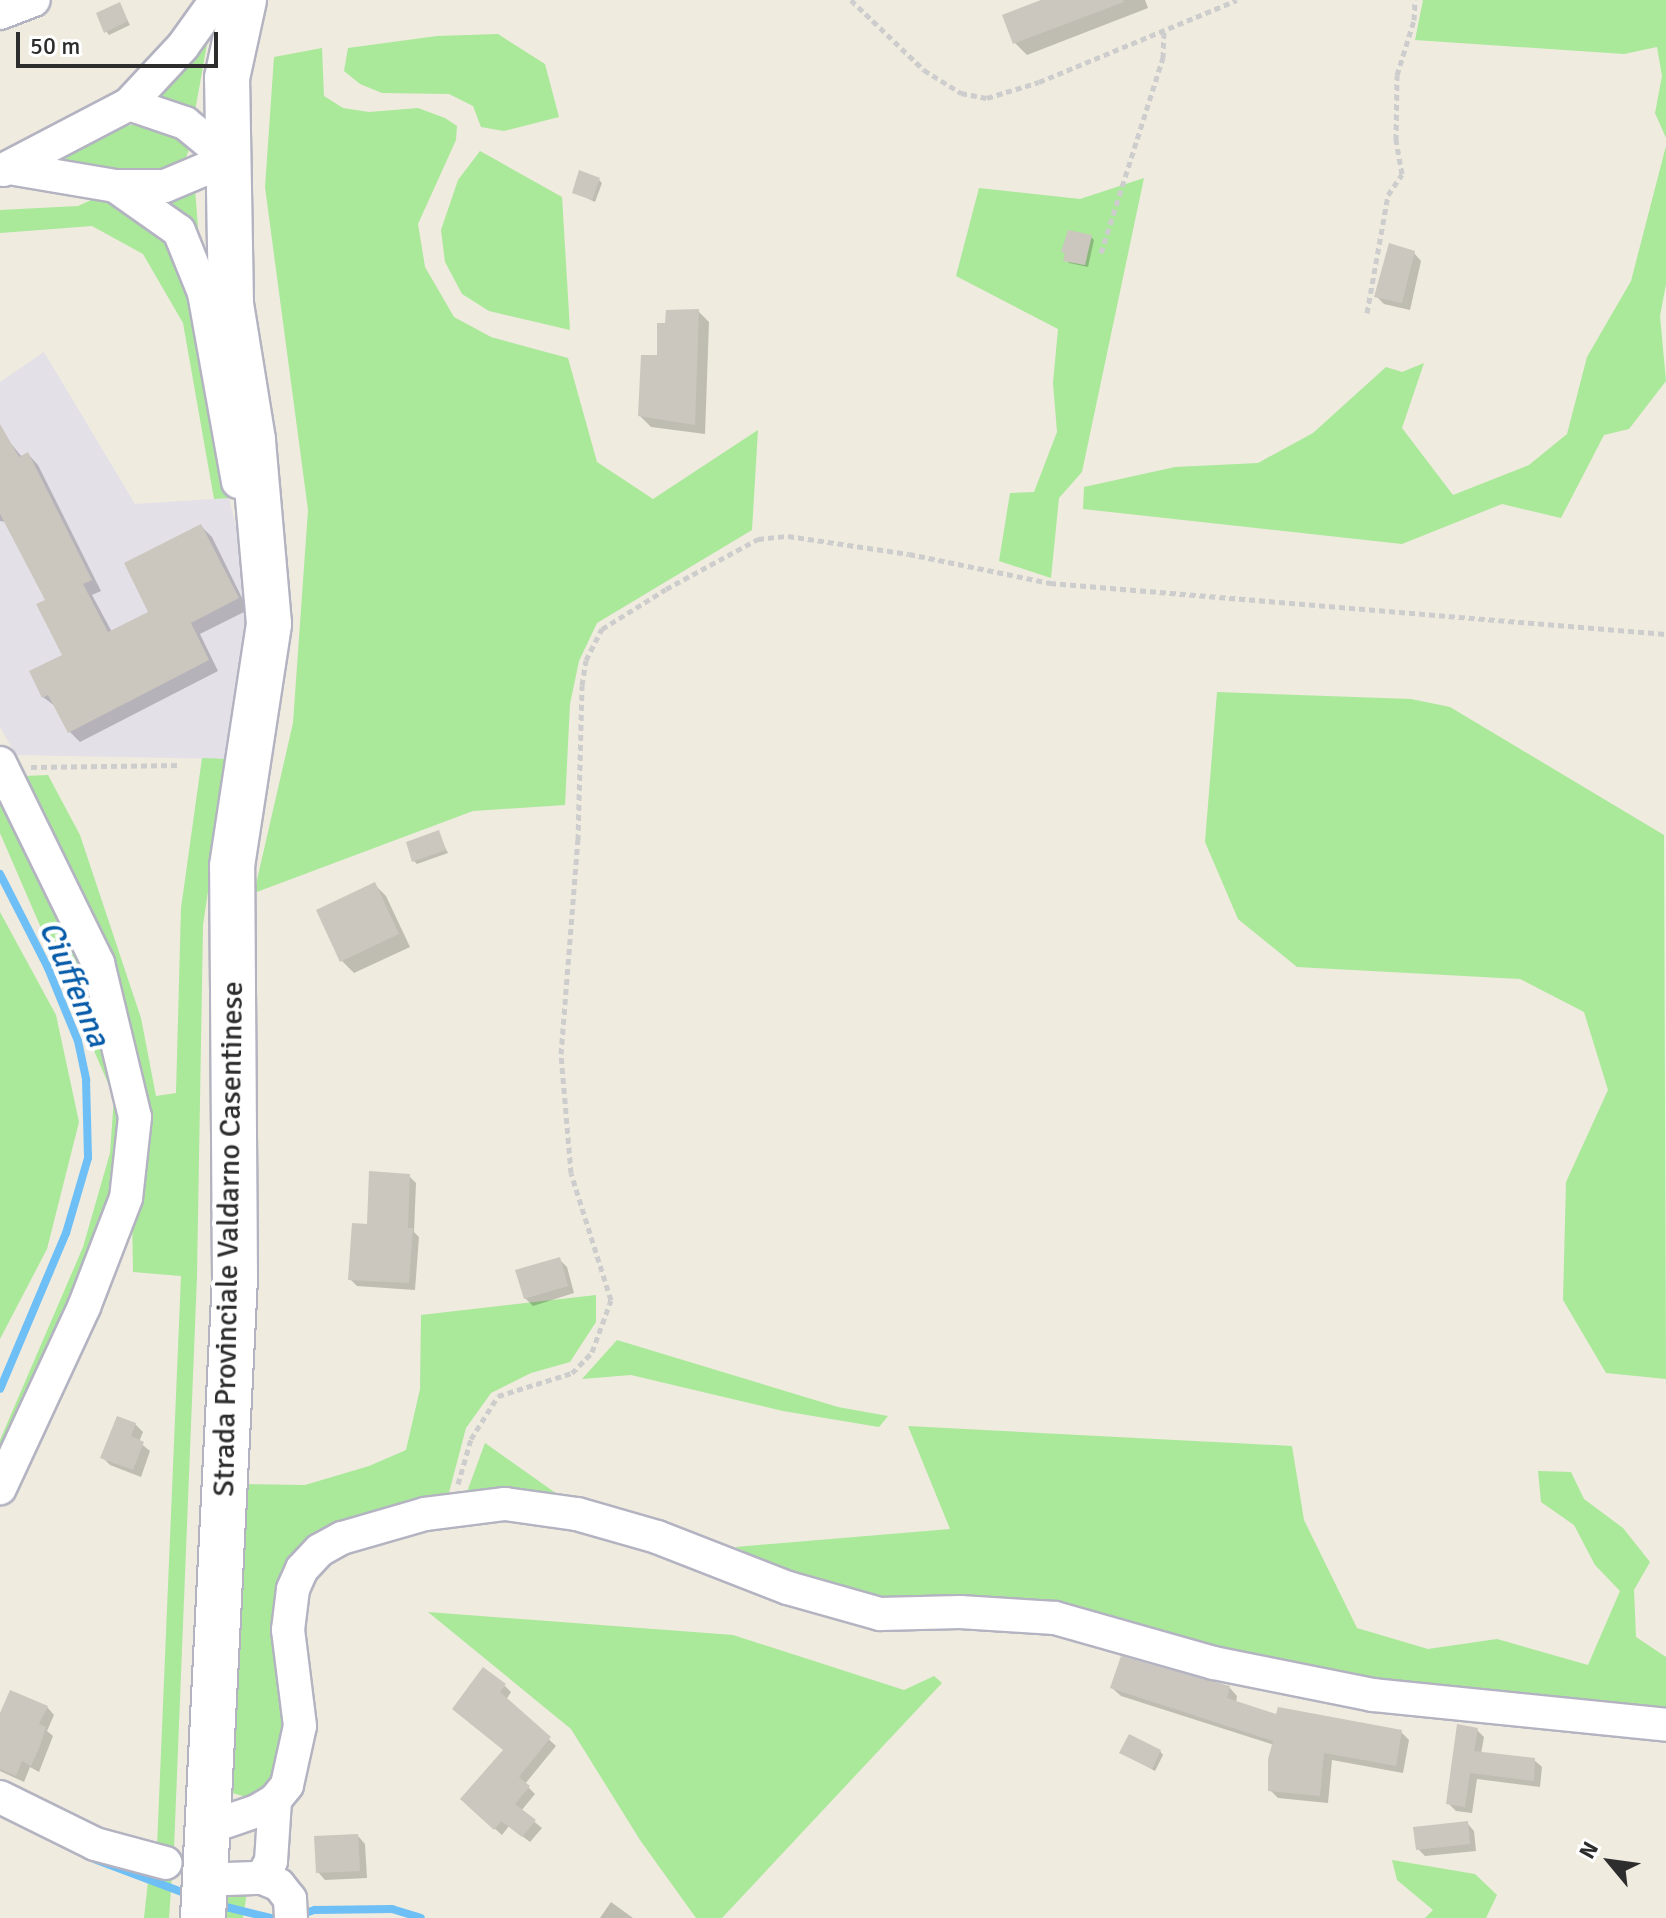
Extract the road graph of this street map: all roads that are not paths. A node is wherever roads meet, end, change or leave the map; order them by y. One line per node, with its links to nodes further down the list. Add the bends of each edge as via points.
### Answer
1 (34, 0): 4 (street)
2 (216, 0): 5 (street, via 183,46)
3 (244, 0): 6 (main road, Strada Provinciale Valdarno Casentinese, via 227,78)
4 (0, 13)
5 (129, 104): 6 (street, via 185,123); 7 (street)
6 (229, 159): 8 (street, Strada Provinciale Valdarno Casentinese, via 165,186); 9 (main road, Strada Provinciale Valdarno Casentinese, via 231,304 253,440)
7 (5, 169): 8 (street, Strada Provinciale Valdarno Casentinese)
8 (115, 186): 9 (street, Strada Provinciale Valdarno Casentinese, via 179,231 204,293 242,505)
9 (264, 561): 15 (main road, Strada Provinciale Valdarno Casentinese, via 269,624 232,866 235,1277)
10 (1, 765): 11 (street, via 98,963 135,1117 126,1198 84,1307)
11 (0, 1488)
12 (1666, 1725): 14 (street, via 1373,1695 1214,1663 1055,1618 880,1614 788,1588 657,1537 577,1514 505,1504 425,1514 342,1538 302,1569 293,1589 288,1630 300,1726 287,1785)
13 (0, 1797): 16 (street, via 95,1844)
14 (275, 1800): 15 (street); 17 (street, via 271,1861)
15 (210, 1827): 19 (main road, Strada Provinciale Valdarno Casentinese)
16 (166, 1863)
17 (262, 1878): 18 (street); 20 (street, via 279,1885 290,1899)
18 (227, 1879)
19 (203, 1918)
20 (291, 1918)

